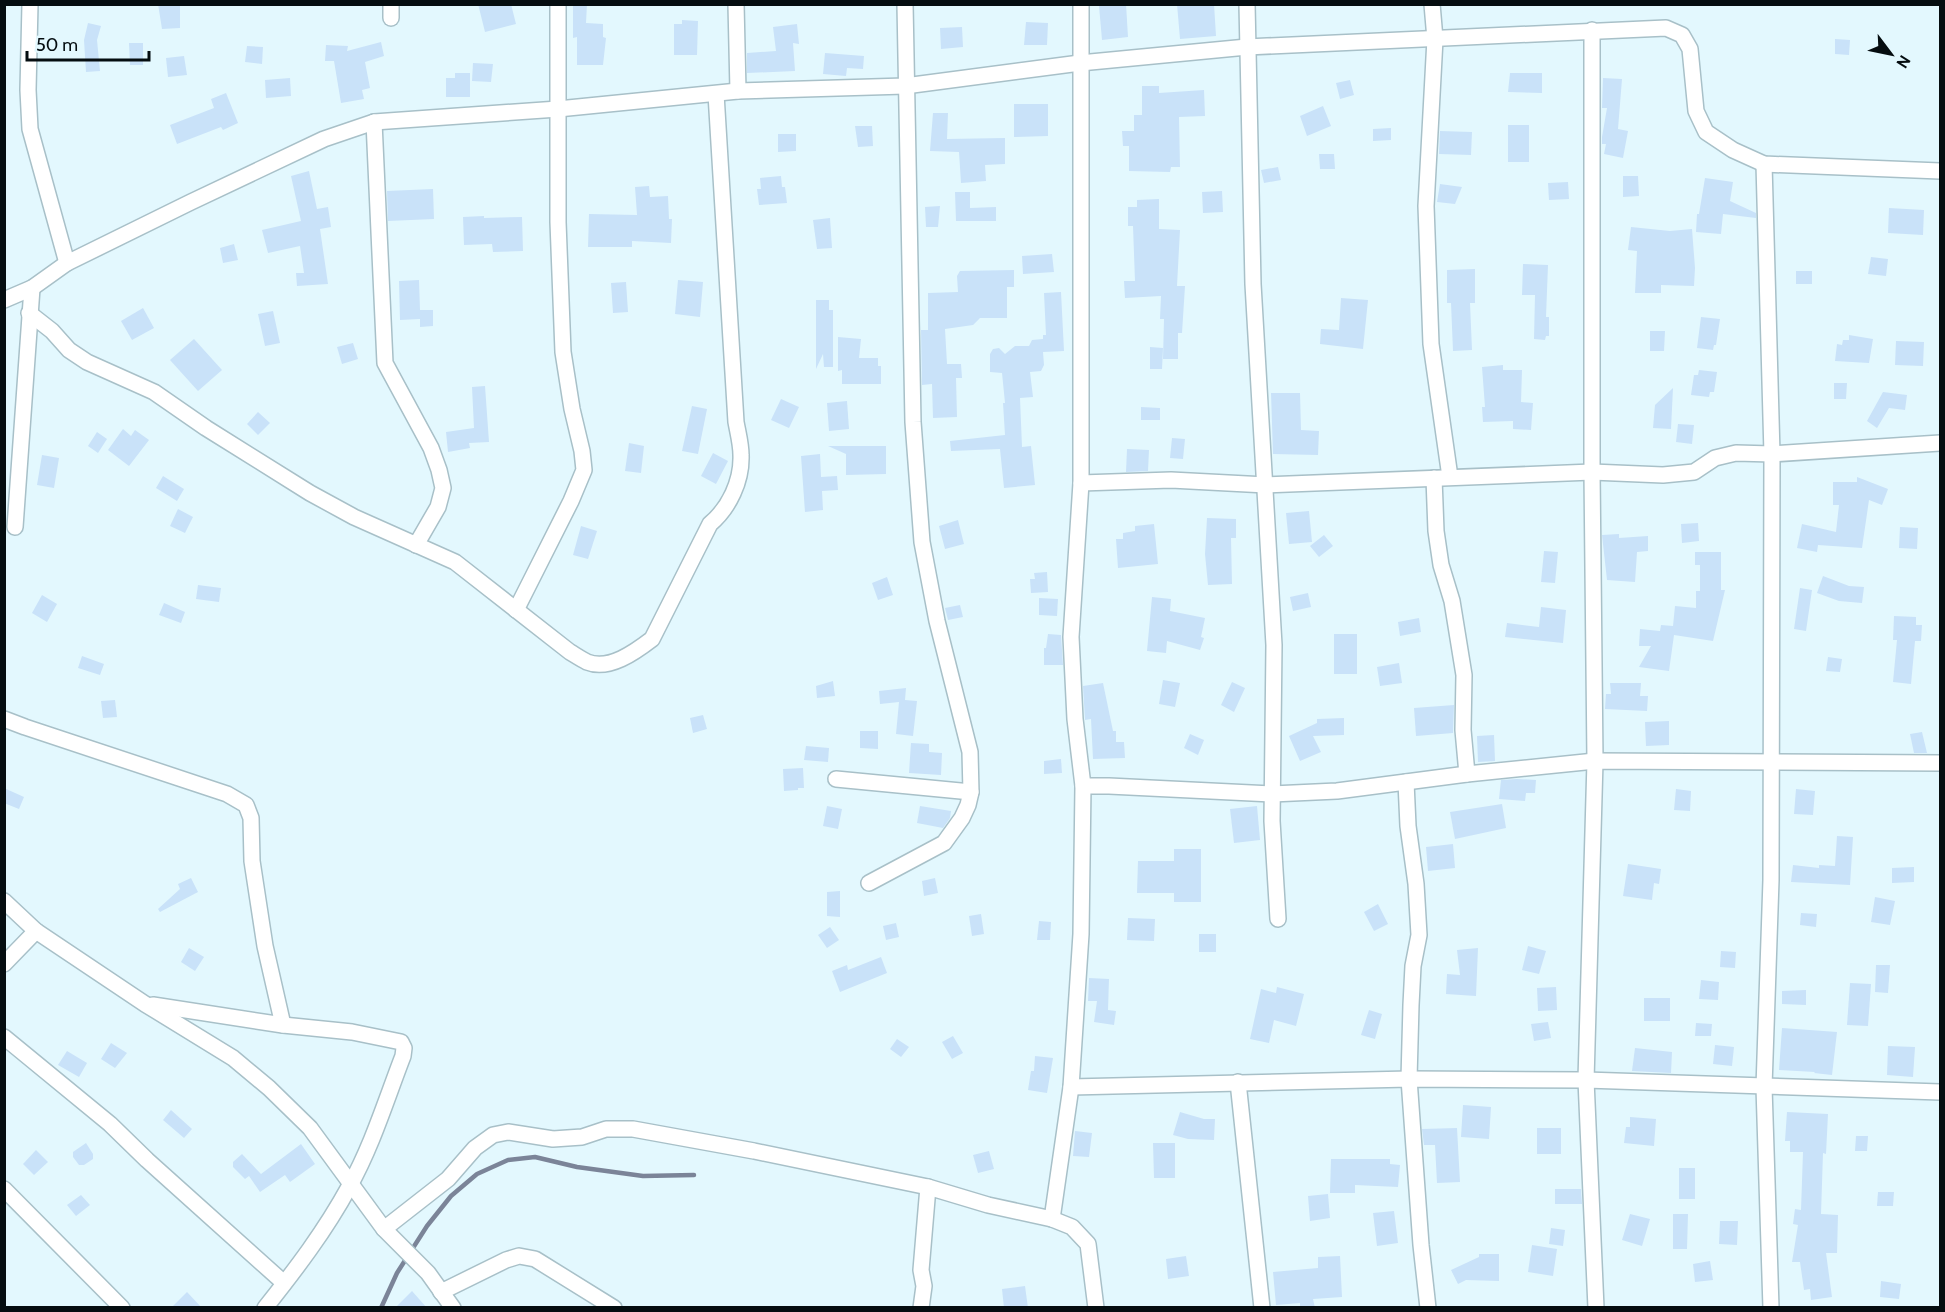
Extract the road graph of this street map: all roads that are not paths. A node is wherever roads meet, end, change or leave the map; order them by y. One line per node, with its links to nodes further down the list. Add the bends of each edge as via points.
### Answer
1 (30, 4): 19 (street, via 30,129)
2 (558, 4): 15 (street)
3 (736, 4): 13 (street)
4 (905, 4): 12 (street)
5 (1081, 4): 11 (street)
6 (1247, 4): 10 (street)
7 (1432, 4): 9 (street)
8 (1592, 30): 9 (street); 17 (street, via 1666,28 1682,35 1690,49 1696,111 1706,132); 25 (street)
9 (1435, 39): 10 (street); 26 (street, via 1426,206 1431,344)
10 (1247, 47): 11 (street); 29 (street, via 1253,284)
11 (1080, 63): 12 (street); 28 (street)
12 (905, 86): 13 (street); 41 (street, via 913,422 921,543 969,752)
13 (738, 92): 14 (street)
14 (716, 94): 15 (street); 32 (street, via 741,457 736,485 722,513 710,524 652,639 637,651 600,664 587,662)
15 (558, 109): 16 (street); 32 (street, via 563,352 584,470)
16 (374, 122): 19 (street, via 324,139); 31 (street, via 385,363 431,448 443,488 438,507)
17 (1764, 164): 18 (street); 24 (street)
18 (1941, 171)
19 (68, 263): 20 (street)
20 (32, 288): 21 (street); 22 (street)
21 (4, 300)
22 (29, 313): 30 (street); 31 (street, via 87,362 154,392 310,493)
23 (1941, 443): 24 (street)
24 (1772, 454): 25 (street, via 1736,453 1715,458 1695,472); 35 (street)
25 (1592, 472): 26 (street); 34 (street)
26 (1450, 477): 27 (street)
27 (1434, 478): 29 (street); 37 (street, via 1441,565 1452,601 1464,675)
28 (1081, 483): 29 (street, via 1171,480); 40 (street, via 1071,637)
29 (1266, 484): 42 (street, via 1274,645)
30 (15, 526)
31 (416, 544): 32 (street, via 455,562)
32 (516, 610)
33 (4, 719): 49 (street, via 226,794 246,806 251,818 252,861 265,946)
34 (1595, 761): 35 (street); 37 (street); 52 (street)
35 (1771, 762): 36 (street); 55 (street)
36 (1941, 763)
37 (1467, 774): 39 (street)
38 (836, 779): 41 (street)
39 (1406, 782): 42 (street); 51 (street, via 1419,935 1413,976)
40 (1083, 786): 42 (street); 54 (street, via 1081,933)
41 (971, 792): 43 (street, via 962,818 944,843)
42 (1272, 794): 45 (street)
43 (869, 883)
44 (4, 901): 46 (street)
45 (1278, 919)
46 (36, 931): 47 (street); 48 (street)
47 (4, 964)
48 (145, 1004): 49 (street); 57 (street, via 233,1058 269,1088 310,1128)
49 (283, 1025): 57 (street, via 352,1032 401,1042 404,1048)
50 (4, 1036): 62 (street, via 110,1124)
51 (1409, 1079): 52 (street); 53 (street); 71 (street)
52 (1586, 1080): 55 (street); 72 (street)
53 (1238, 1082): 54 (street); 70 (street)
54 (1071, 1087): 60 (street)
55 (1764, 1087): 56 (street); 73 (street)
56 (1941, 1092)
57 (350, 1186): 61 (street); 62 (street, via 316,1242)
58 (928, 1187): 60 (street); 61 (street, via 633,1129 606,1129 582,1137 553,1139 508,1131 493,1135 475,1148 448,1179); 68 (street)
59 (5, 1190): 64 (street)
60 (1052, 1219): 69 (street, via 1072,1227 1088,1244)
61 (384, 1229): 63 (street)
62 (284, 1283): 65 (street)
63 (441, 1292): 66 (street); 67 (street, via 519,1257 535,1259)
64 (122, 1308)
65 (265, 1308)
66 (453, 1308)
67 (614, 1308)
68 (921, 1308)
69 (1096, 1308)
70 (1262, 1308)
71 (1428, 1308)
72 (1596, 1308)
73 (1771, 1308)

